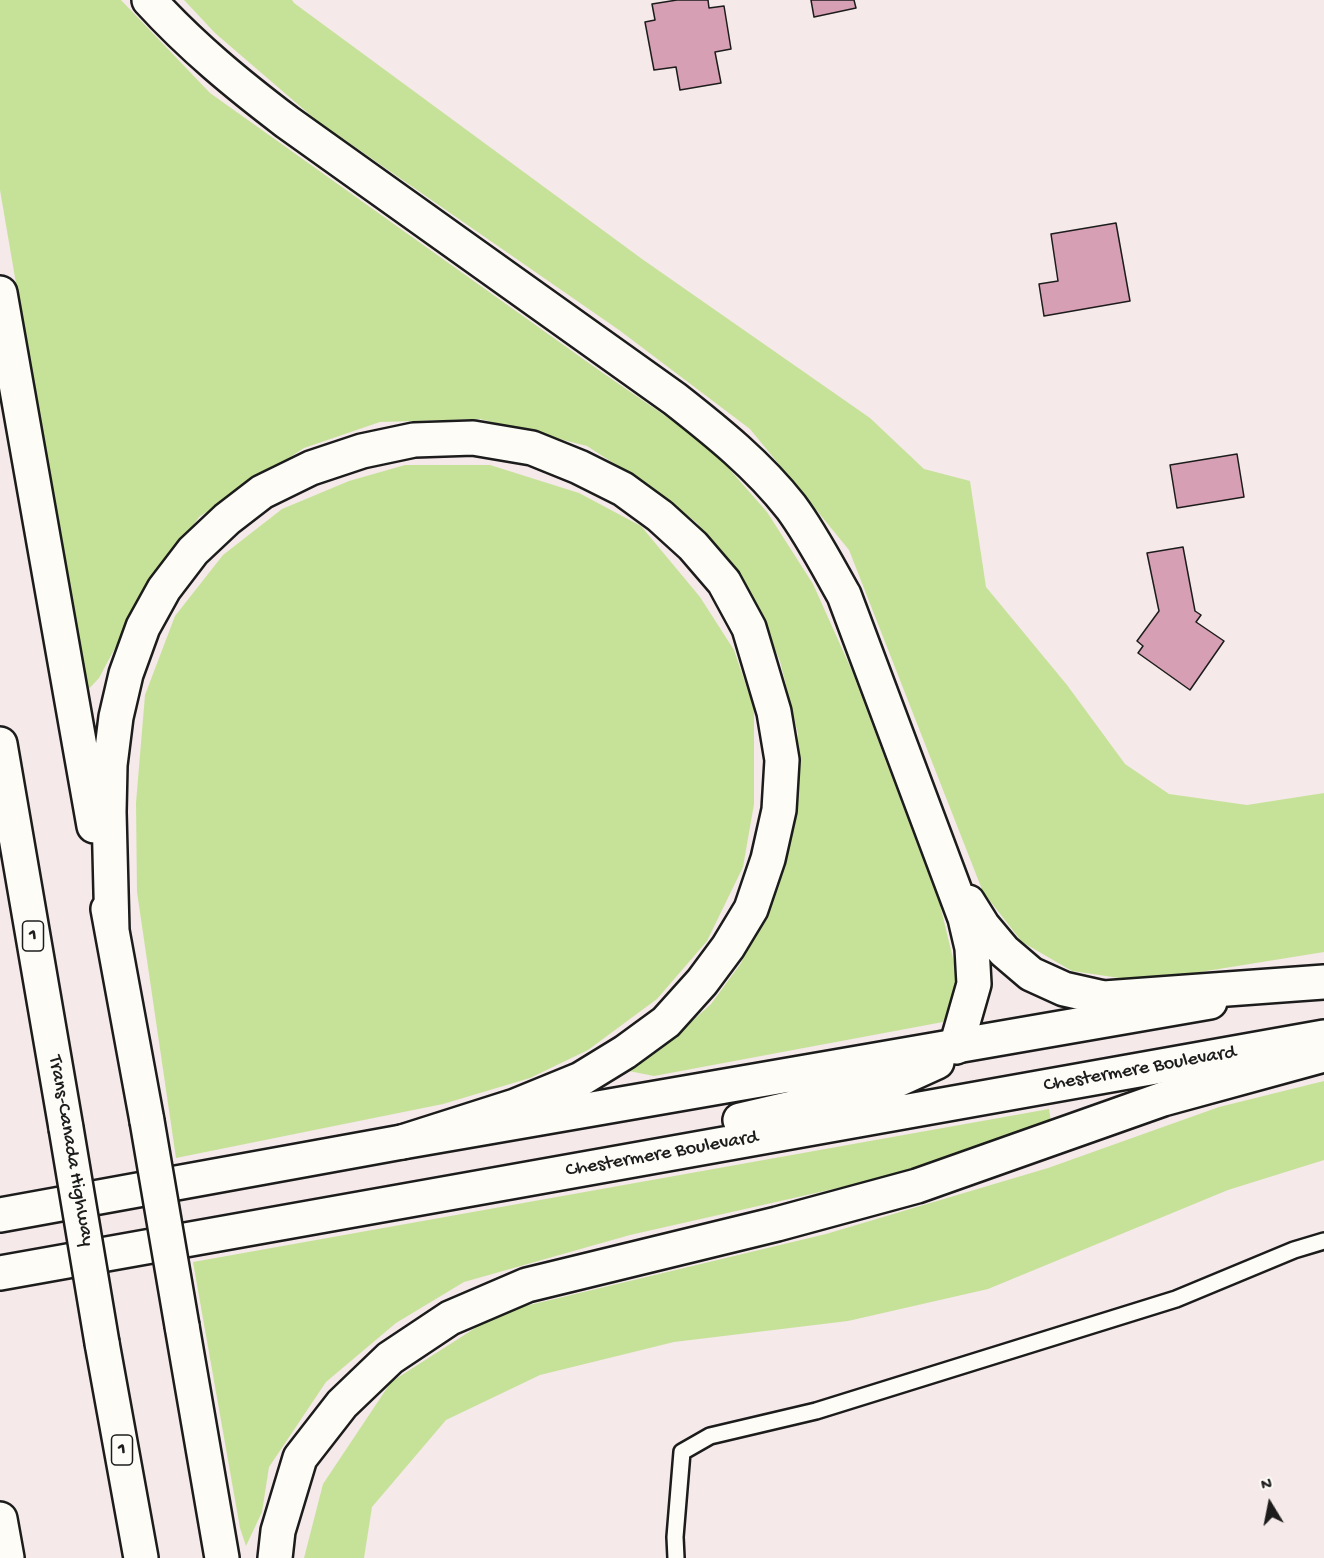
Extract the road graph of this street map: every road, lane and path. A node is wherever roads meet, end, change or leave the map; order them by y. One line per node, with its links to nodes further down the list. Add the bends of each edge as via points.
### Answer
1 (149, 0): 4 (main road, via 238,85 675,399 756,466 818,547 844,595)
2 (0, 292): 5 (main road)
3 (0, 744): 17 (main road, Trans-Canada Highway / 1, bridge)
4 (943, 858): 6 (main road, via 983,926 1004,951 1031,974 1064,989 1104,998); 8 (main road, via 972,948 974,984)
5 (112, 932): 10 (main road, via 110,765 126,674 143,627 164,589 193,551 227,519 262,492 311,468 362,451 414,440 472,438 532,448 623,489 693,546 723,582 749,628 774,712 782,760 780,810 752,909 688,998 666,1022 625,1052 581,1079 515,1106); 18 (main road, bridge)
6 (1324, 982): 8 (main road)
7 (1324, 1037): 12 (main road, Chestermere Boulevard)
8 (956, 1047): 10 (main road); 12 (main road, via 938,1062 882,1088 737,1121 472,1170)
9 (1324, 1055): 19 (main road, via 1163,1099 917,1186 527,1285 450,1318 390,1358 342,1404 300,1458 278,1531)
10 (402, 1142): 11 (main road)
11 (0, 1215)
12 (303, 1219): 14 (main road, Chestermere Boulevard)
13 (1324, 1242): 20 (lane, via 1294,1250 1176,1299 816,1411 710,1436 682,1452)
14 (0, 1273)
15 (0, 1519): 16 (main road)
16 (7, 1558)
17 (141, 1558)
18 (222, 1558)
19 (275, 1558)
20 (676, 1558)

